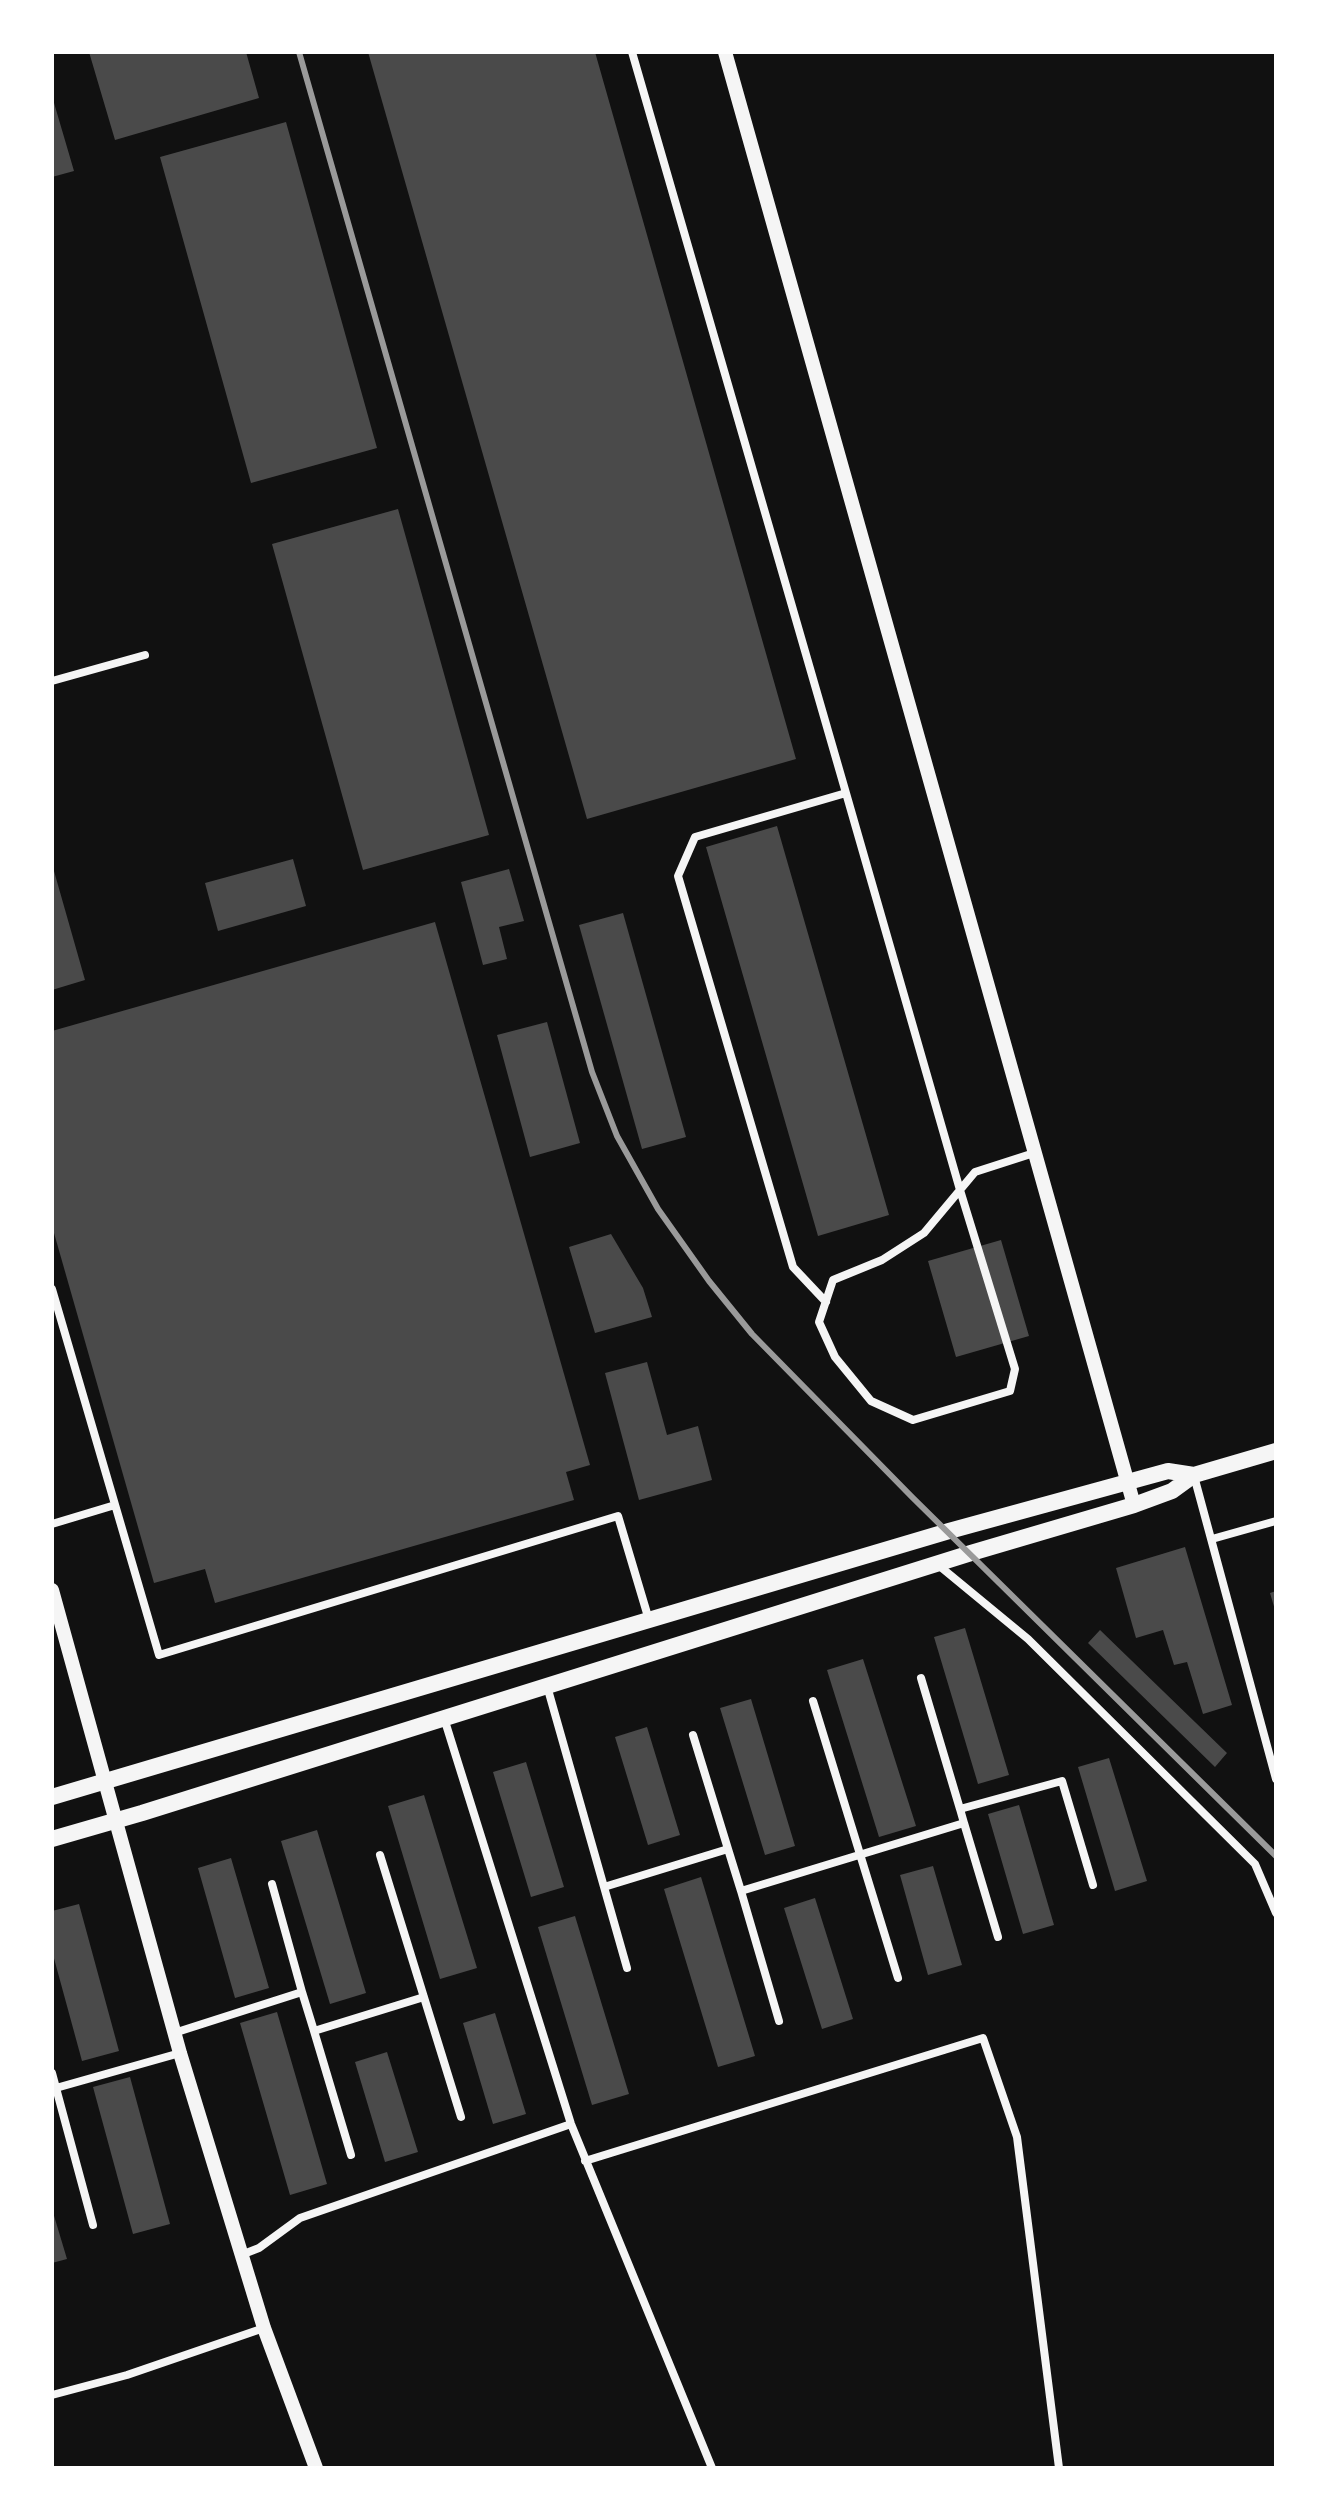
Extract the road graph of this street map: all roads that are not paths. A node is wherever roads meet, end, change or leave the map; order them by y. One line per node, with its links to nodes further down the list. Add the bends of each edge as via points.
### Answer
1 (632, 52): 5 (street)
2 (725, 52): 6 (street)
3 (145, 655): 4 (street)
4 (52, 681)
5 (846, 793): 7 (street); 9 (street, via 695,837 678,876 793,1267)
6 (1034, 1153): 7 (street, via 975,1172); 12 (street)
7 (960, 1190): 9 (street, via 924,1233 882,1260 833,1280); 9 (street, via 1015,1369 1010,1391 913,1420 871,1401 835,1357 819,1322)
8 (52, 1289): 13 (street)
9 (826, 1302)
10 (1276, 1451): 11 (main road)
11 (1194, 1475): 12 (main road, via 1168,1471); 14 (main road, via 1172,1491); 17 (street)
12 (1127, 1481): 14 (street); 20 (main road)
13 (115, 1505): 16 (street); 20 (street, via 159,1655 618,1516)
14 (1134, 1505): 18 (main road)
15 (1276, 1521): 17 (street)
16 (52, 1524)
17 (1212, 1539): 26 (street)
18 (936, 1564): 22 (main road); 40 (street, via 1028,1639 1255,1864)
19 (52, 1590): 27 (street)
20 (649, 1620): 27 (main road)
21 (921, 1678): 29 (street)
22 (547, 1686): 24 (main road); 38 (street)
23 (813, 1701): 35 (street)
24 (444, 1718): 30 (main road); 53 (street)
25 (693, 1735): 33 (street)
26 (1276, 1779)
27 (105, 1783): 28 (main road); 30 (street)
28 (52, 1797)
29 (960, 1809): 31 (street); 37 (street, via 1062,1781)
30 (115, 1820): 32 (main road); 48 (street)
31 (964, 1823): 35 (street); 41 (street)
32 (52, 1839)
33 (728, 1849): 38 (street); 39 (street)
34 (380, 1855): 45 (street)
35 (861, 1855): 39 (street); 43 (street)
36 (272, 1884): 44 (street)
37 (1093, 1885)
38 (604, 1887): 42 (street)
39 (741, 1891): 46 (street)
40 (1276, 1913)
41 (998, 1937)
42 (627, 1968)
43 (898, 1978)
44 (302, 1992): 47 (street); 48 (street)
45 (424, 1997): 47 (street); 52 (street)
46 (779, 2021)
47 (314, 2031): 54 (street)
48 (174, 2033): 49 (street)
49 (180, 2053): 51 (street); 57 (street)
50 (52, 2073): 51 (street)
51 (56, 2088): 56 (street)
52 (461, 2117)
53 (571, 2124): 55 (street); 57 (street, via 300,2218)
54 (351, 2155)
55 (585, 2161): 61 (street); 62 (street, via 983,2038 1017,2137)
56 (93, 2225)
57 (241, 2255): 58 (street)
58 (264, 2328): 59 (street); 60 (street)
59 (52, 2395)
60 (316, 2468)
61 (712, 2468)
62 (1059, 2468)

